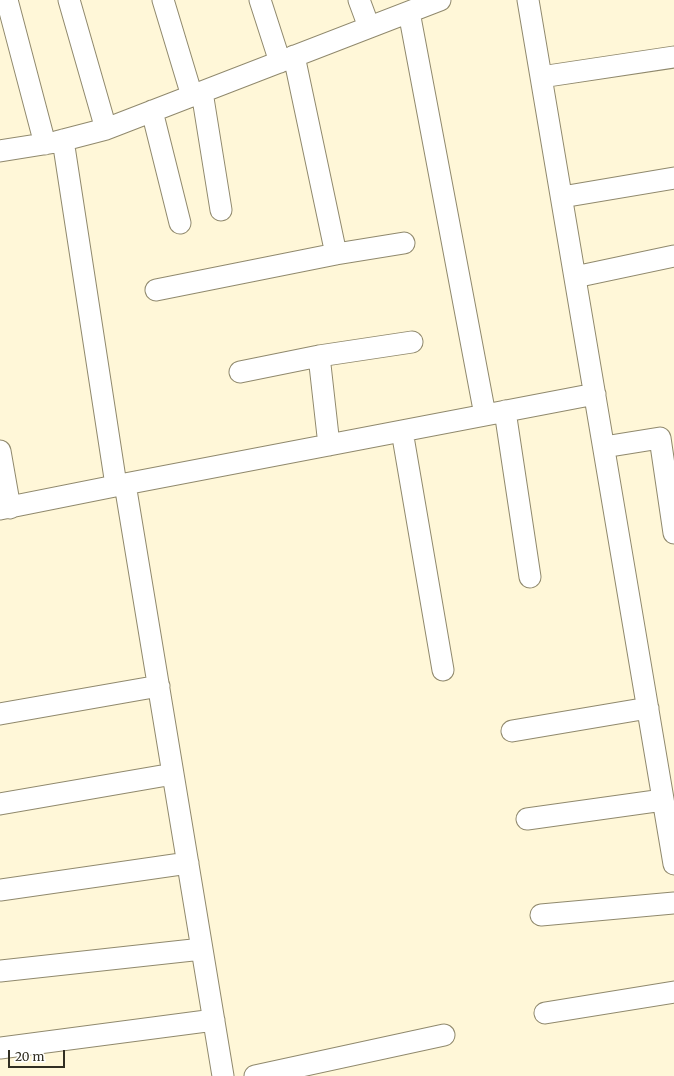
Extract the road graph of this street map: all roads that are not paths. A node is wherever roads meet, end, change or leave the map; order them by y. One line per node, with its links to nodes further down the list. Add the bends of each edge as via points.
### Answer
1 (7, 0): 9 (street)
2 (69, 0): 16 (street)
3 (163, 0): 14 (street)
4 (260, 0): 12 (street)
5 (360, 0): 10 (street)
6 (440, 0): 8 (street)
7 (528, 0): 13 (street)
8 (409, 12): 10 (street); 33 (street)
9 (7, 26): 17 (street)
10 (369, 27): 12 (street)
11 (674, 57): 13 (street)
12 (287, 59): 14 (street); 24 (street)
13 (541, 76): 20 (street)
14 (197, 94): 15 (street); 21 (street)
15 (152, 111): 16 (street); 22 (street)
16 (106, 129): 17 (street)
17 (54, 142): 18 (street); 38 (street)
18 (0, 151)
19 (674, 178): 20 (street)
20 (562, 197): 26 (street)
21 (221, 210)
22 (180, 223)
23 (404, 243): 24 (street)
24 (336, 254): 27 (street)
25 (674, 256): 26 (street)
26 (575, 277): 31 (street)
27 (156, 290)
28 (412, 342): 29 (street)
29 (319, 356): 30 (street); 35 (street)
30 (240, 372)
31 (595, 394): 32 (street); 36 (street)
32 (505, 411): 33 (street); 41 (street)
33 (485, 415): 34 (street)
34 (402, 431): 35 (street); 42 (street)
35 (329, 445): 38 (street)
36 (604, 447): 40 (street, via 660,438); 44 (street)
37 (0, 451): 39 (street)
38 (120, 485): 39 (street); 43 (street)
39 (5, 508)
40 (674, 533)
41 (530, 577)
42 (443, 670)
43 (159, 686): 45 (street); 47 (street)
44 (648, 708): 46 (street); 48 (street)
45 (0, 714)
46 (512, 730)
47 (173, 774): 49 (street); 51 (street)
48 (663, 800): 50 (street); 52 (street)
49 (0, 804)
50 (527, 819)
51 (188, 863): 53 (street); 56 (street)
52 (674, 864)
53 (0, 890)
54 (674, 903): 55 (street)
55 (542, 916)
56 (202, 949): 57 (street); 60 (street)
57 (0, 972)
58 (674, 992): 59 (street)
59 (545, 1013)
60 (214, 1020): 62 (street); 63 (street)
61 (444, 1035): 64 (street)
62 (0, 1048)
63 (223, 1076)
64 (255, 1076)

